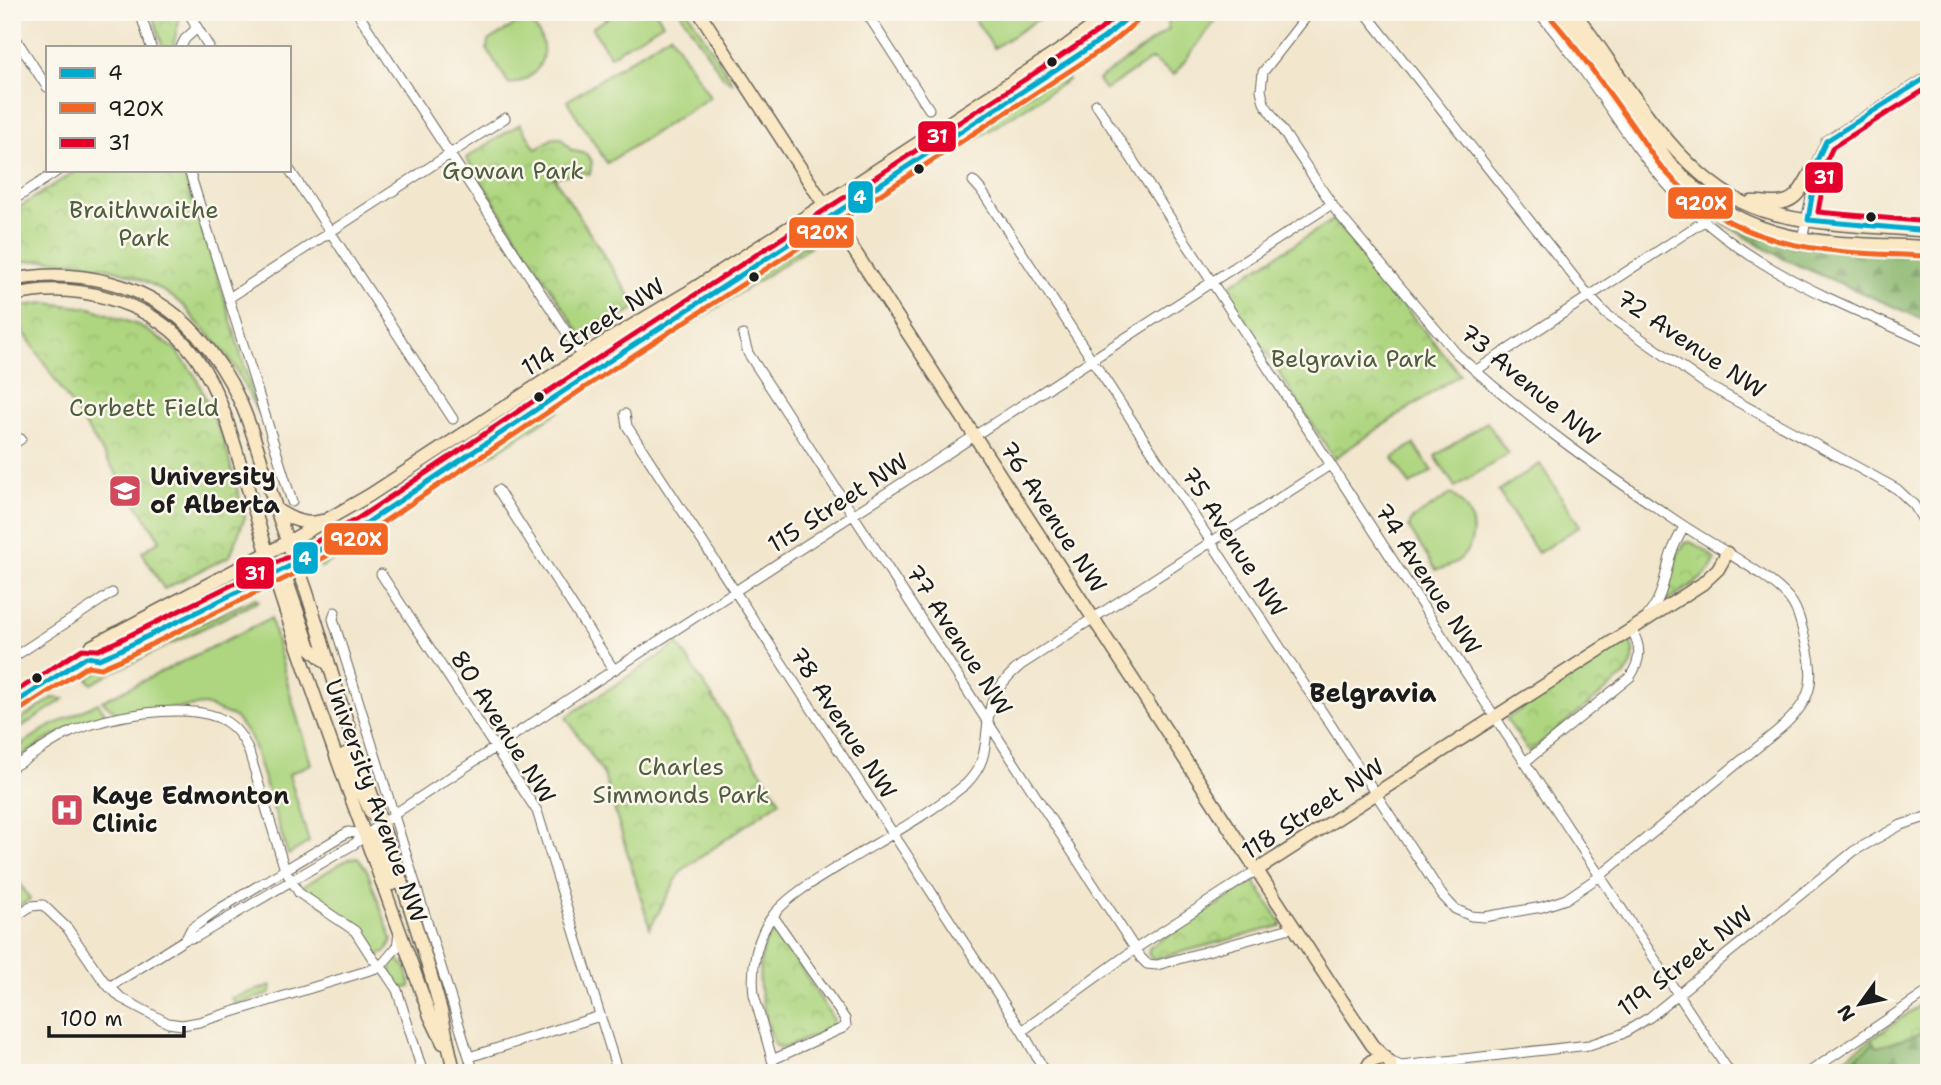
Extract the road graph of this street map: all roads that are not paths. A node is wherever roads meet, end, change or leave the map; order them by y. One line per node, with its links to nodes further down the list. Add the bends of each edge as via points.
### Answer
1 (140, 12): 15 (street)
2 (188, 12): 13 (street)
3 (357, 12): 23 (street)
4 (699, 12): 31 (main road, 76 Avenue NW)
5 (866, 12): 21 (street)
6 (1112, 12): 31 (main road, 114 Street NW)
7 (1134, 12): 33 (main road, 114 Street NW, via 1105,37)
8 (1310, 12): 32 (street, 73 Avenue NW, via 1261,76 1261,90 1264,103)
9 (1365, 12): 43 (street, 72 Avenue NW)
10 (1538, 12): 35 (street, via 1657,172)
11 (1558, 12): 38 (main road, via 1685,180 1736,218)
12 (1574, 12): 30 (main road, via 1667,141 1704,179)
13 (195, 25): 16 (street); 17 (street)
14 (12, 33): 19 (street)
15 (151, 46)
16 (182, 46)
17 (208, 46)
18 (1929, 76): 24 (street, via 1826,141)
19 (46, 85)
20 (1096, 104): 41 (street, 74 Avenue NW)
21 (929, 109)
22 (505, 118): 23 (street)
23 (449, 154): 37 (street); 47 (street)
24 (1813, 169): 30 (main road, via 1794,199 1777,204); 34 (street)
25 (290, 171): 37 (street)
26 (57, 172): 29 (street)
27 (190, 172): 44 (street)
28 (973, 181): 48 (street, 75 Avenue NW)
29 (12, 201)
30 (1744, 203): 34 (main road)
31 (825, 204): 33 (main road, 76 Avenue NW); 47 (main road, 114 Street NW)
32 (1332, 204): 41 (street, 115 Street NW); 49 (street, 73 Avenue NW)
33 (832, 216): 52 (main road, 76 Avenue NW); 67 (main road, 114 Street NW, via 362,526)
34 (1808, 220): 36 (main road); 38 (street)
35 (1704, 221): 43 (street); 46 (street, via 1784,278)
36 (1929, 231)
37 (330, 232): 44 (street); 51 (street)
38 (1802, 240): 39 (main road)
39 (1929, 247)
40 (12, 280): 58 (main road, via 66,275 105,281 145,296 182,319 214,354 238,393)
41 (1212, 283): 48 (street, 115 Street NW); 55 (street, 74 Avenue NW)
42 (12, 296): 65 (main road, University Avenue NW, via 69,292 102,298 156,319 184,343 219,398)
43 (1589, 296): 49 (street); 62 (street, 72 Avenue NW, via 1606,314 1707,385 1897,489 1914,505)
44 (229, 298): 57 (street)
45 (743, 335): 60 (street, 77 Avenue NW, via 748,353)
46 (1929, 343)
47 (582, 356): 59 (main road, 114 Street NW)
48 (1093, 359): 52 (street, 115 Street NW); 64 (street, 75 Avenue NW)
49 (1475, 371): 61 (street, 73 Avenue NW, via 1573,449)
50 (625, 414): 69 (street, 78 Avenue NW, via 627,426)
51 (453, 419)
52 (976, 435): 60 (street, 115 Street NW); 72 (main road, 76 Avenue NW)
53 (21, 439): 54 (street)
54 (12, 445)
55 (1330, 465): 64 (street); 79 (street, 74 Avenue NW)
56 (498, 490): 77 (street)
57 (292, 502)
58 (277, 510): 59 (main road, via 306,523); 63 (main road)
59 (335, 516): 63 (main road, 114 Street NW)
60 (854, 516): 69 (street, 115 Street NW); 80 (street, 77 Avenue NW)
61 (1684, 527): 66 (street, 73 Avenue NW); 73 (street, 118 Street NW, via 1670,556 1665,584)
62 (1929, 530)
63 (288, 542): 65 (main road, 114 Street NW); 67 (main road)
64 (1211, 542): 72 (street); 85 (street, 75 Avenue NW)
65 (268, 553): 67 (main road, University Avenue NW); 75 (main road, 114 Street NW, via 92,646)
66 (1727, 553): 73 (main road, 118 Street NW, via 1702,583); 93 (street, 73 Avenue NW, via 1769,580 1794,605 1812,677 1804,706)
67 (285, 569): 75 (main road, 114 Street NW, via 99,659); 81 (main road, University Avenue NW); 88 (main road, University Avenue NW, via 310,648 329,666)
68 (381, 574): 82 (street, 80 Avenue NW)
69 (736, 592): 77 (street, 115 Street NW); 89 (street, 78 Avenue NW)
70 (112, 593): 76 (street)
71 (335, 612): 86 (street, University Avenue NW, via 333,619)
72 (1093, 617): 80 (street, via 1014,671 996,694); 92 (main road, 76 Avenue NW)
73 (1644, 621): 74 (main road, 118 Street NW)
74 (1631, 629): 79 (main road, 118 Street NW); 83 (street, via 1640,650 1630,677)
75 (86, 657): 78 (main road, 114 Street NW)
76 (12, 658)
77 (614, 670): 82 (street, 115 Street NW)
78 (12, 705)
79 (1495, 717): 83 (street, 74 Avenue NW); 85 (main road, 118 Street NW)
80 (988, 720): 89 (street, via 985,754 972,778); 101 (street, 77 Avenue NW)
81 (329, 734): 88 (main road, via 343,749 370,811); 90 (main road, University Avenue NW)
82 (496, 748): 86 (street, 115 Street NW); 106 (street, 80 Avenue NW, via 537,811)
83 (1525, 762): 93 (street, 74 Avenue NW)
84 (14, 768): 91 (street, via 61,737 101,721 158,713 217,717 235,728 246,744)
85 (1377, 794): 92 (main road, 118 Street NW); 93 (street, 75 Avenue NW, via 1442,895 1455,909 1471,916 1554,905)
86 (394, 815): 88 (street, 115 Street NW); 110 (street, University Avenue NW)
87 (1926, 816): 105 (street, 119 Street NW, via 1854,851)
88 (382, 823): 90 (street, 115 Street NW); 97 (main road, University Avenue NW)
89 (891, 833): 95 (street, via 802,890); 107 (street, 78 Avenue NW)
90 (365, 834): 91 (street, 115 Street NW, via 348,832); 94 (street, 115 Street NW); 97 (main road, via 378,844 398,897); 99 (main road, University Avenue NW)
91 (285, 870): 94 (street); 100 (street, 115 Street NW, via 221,908 191,929)
92 (1257, 870): 98 (main road, 76 Avenue NW); 101 (street, 118 Street NW)
93 (1600, 876): 105 (street, 74 Avenue NW)
94 (292, 881): 100 (street, 115 Street NW); 102 (street, via 299,892 355,930)
95 (773, 916): 111 (street, via 759,941 752,972); 111 (street, via 846,1025)
96 (12, 919): 103 (street, via 31,906 43,905 68,929)
97 (413, 921): 113 (main road, University Avenue NW)
98 (1294, 927): 101 (street, 77 Avenue NW, via 1157,965 1147,964); 108 (main road, 76 Avenue NW)
99 (400, 930): 102 (street, via 397,947); 113 (main road, University Avenue NW)
100 (186, 939): 103 (street, 115 Street NW)
101 (1135, 949): 107 (street, 118 Street NW)
102 (380, 967): 103 (street, via 189,1025 157,1019); 115 (street, via 397,990)
103 (109, 988)
104 (1929, 991): 122 (street)
105 (1678, 995): 112 (street, 119 Street NW, via 1635,1027 1604,1041); 121 (street, 74 Avenue NW)
106 (600, 1016): 110 (street); 117 (street, 80 Avenue NW)
107 (1022, 1031): 109 (street, 78 Avenue NW)
108 (1372, 1045): 112 (main road, 76 Avenue NW); 114 (main road)
109 (1035, 1052): 119 (street, 78 Avenue NW); 120 (street, 78 Avenue NW)
110 (469, 1057): 116 (street, University Avenue NW)
111 (772, 1060): 118 (street)
112 (1391, 1066): 114 (main road, via 1375,1059)
113 (453, 1067)
114 (1367, 1068)
115 (423, 1073)
116 (474, 1073)
117 (618, 1073)
118 (776, 1073)
119 (1040, 1073)
120 (1046, 1073)
121 (1730, 1073)
122 (1808, 1073)

